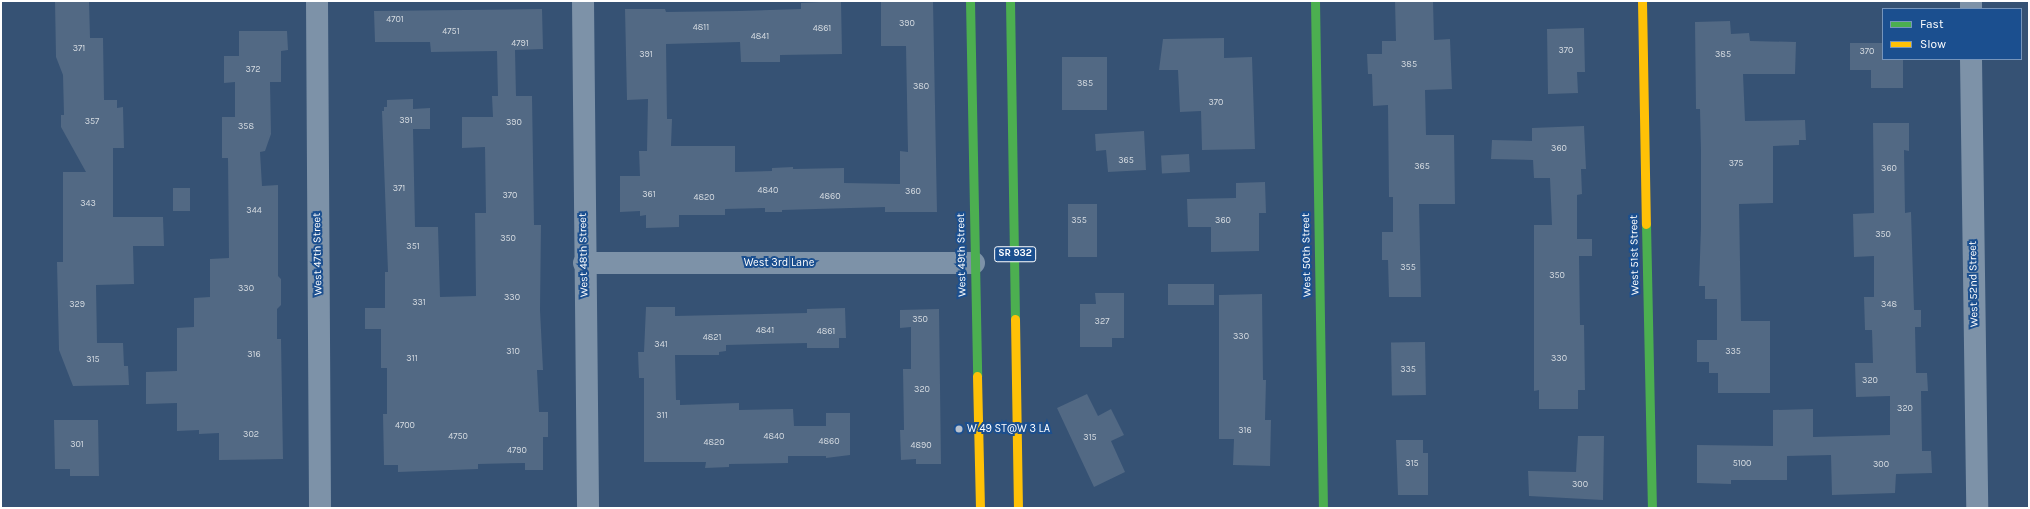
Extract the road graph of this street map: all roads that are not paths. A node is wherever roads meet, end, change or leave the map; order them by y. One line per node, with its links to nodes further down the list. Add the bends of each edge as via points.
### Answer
1 (316, 1): 12 (street, West 47th Street)
2 (583, 1): 9 (street, West 48th Street)
3 (970, 1): 8 (main road, West 49th Street)
4 (1010, 1): 15 (main road, SR 932)
5 (1315, 1): 16 (main road, West 50th Street)
6 (1642, 1): 17 (main road, West 51st Street)
7 (1971, 60): 18 (street, West 52nd Street)
8 (974, 263): 9 (street, West 3rd Lane); 10 (main road, West 49th Street)
9 (584, 264): 13 (street, West 48th Street)
10 (980, 467): 11 (main road); 14 (main road, West 49th Street)
11 (990, 501)
12 (320, 508)
13 (588, 508)
14 (980, 508)
15 (1018, 508)
16 (1323, 508)
17 (1652, 508)
18 (1977, 508)

